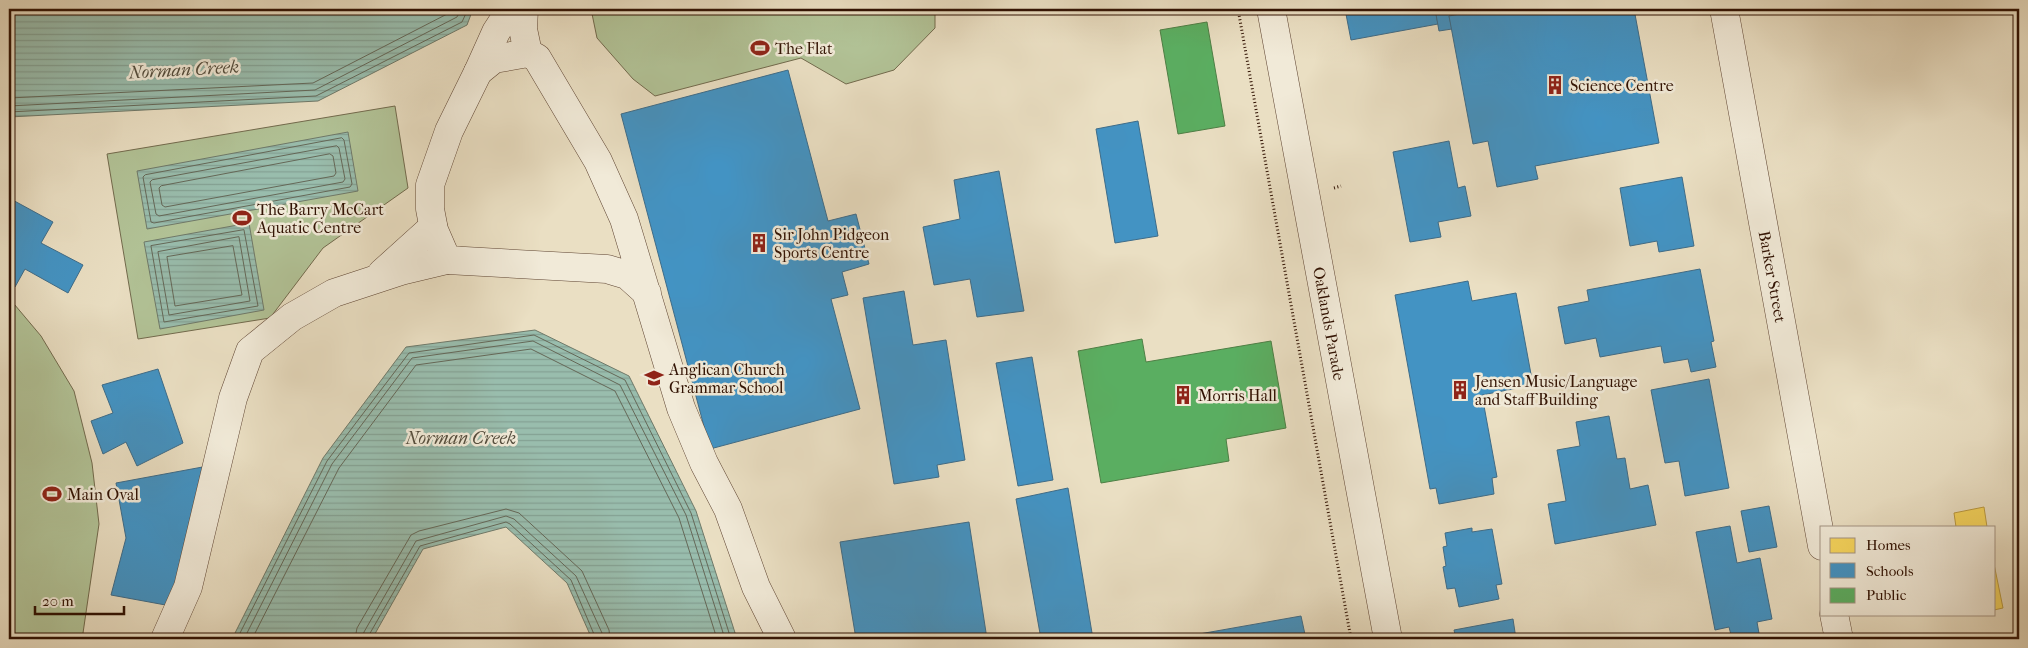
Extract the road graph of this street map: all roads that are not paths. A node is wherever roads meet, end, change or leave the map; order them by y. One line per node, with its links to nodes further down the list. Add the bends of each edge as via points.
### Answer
1 (511, 9): 6 (street, via 496,32)
2 (524, 9): 5 (street, via 523,29)
3 (1270, 9): 17 (street, Oaklands Parade)
4 (1724, 9): 13 (street, Barker Street)
5 (528, 53): 6 (street, via 494,59); 7 (street, via 537,58 549,75 598,161)
6 (478, 72): 8 (street, via 449,131 430,185)
7 (620, 208): 10 (street, via 612,250); 12 (street)
8 (433, 227): 9 (street); 11 (street)
9 (447, 260): 10 (street); 11 (street)
10 (590, 268): 12 (street, via 607,269 626,276)
11 (375, 279): 15 (street, via 334,293 292,317 250,351 233,398 188,588)
12 (647, 293): 16 (street, via 681,408 728,509 756,588)
13 (1820, 535)
14 (1834, 616): 18 (street)
15 (165, 639)
16 (782, 639)
17 (1388, 639)
18 (1839, 639)

